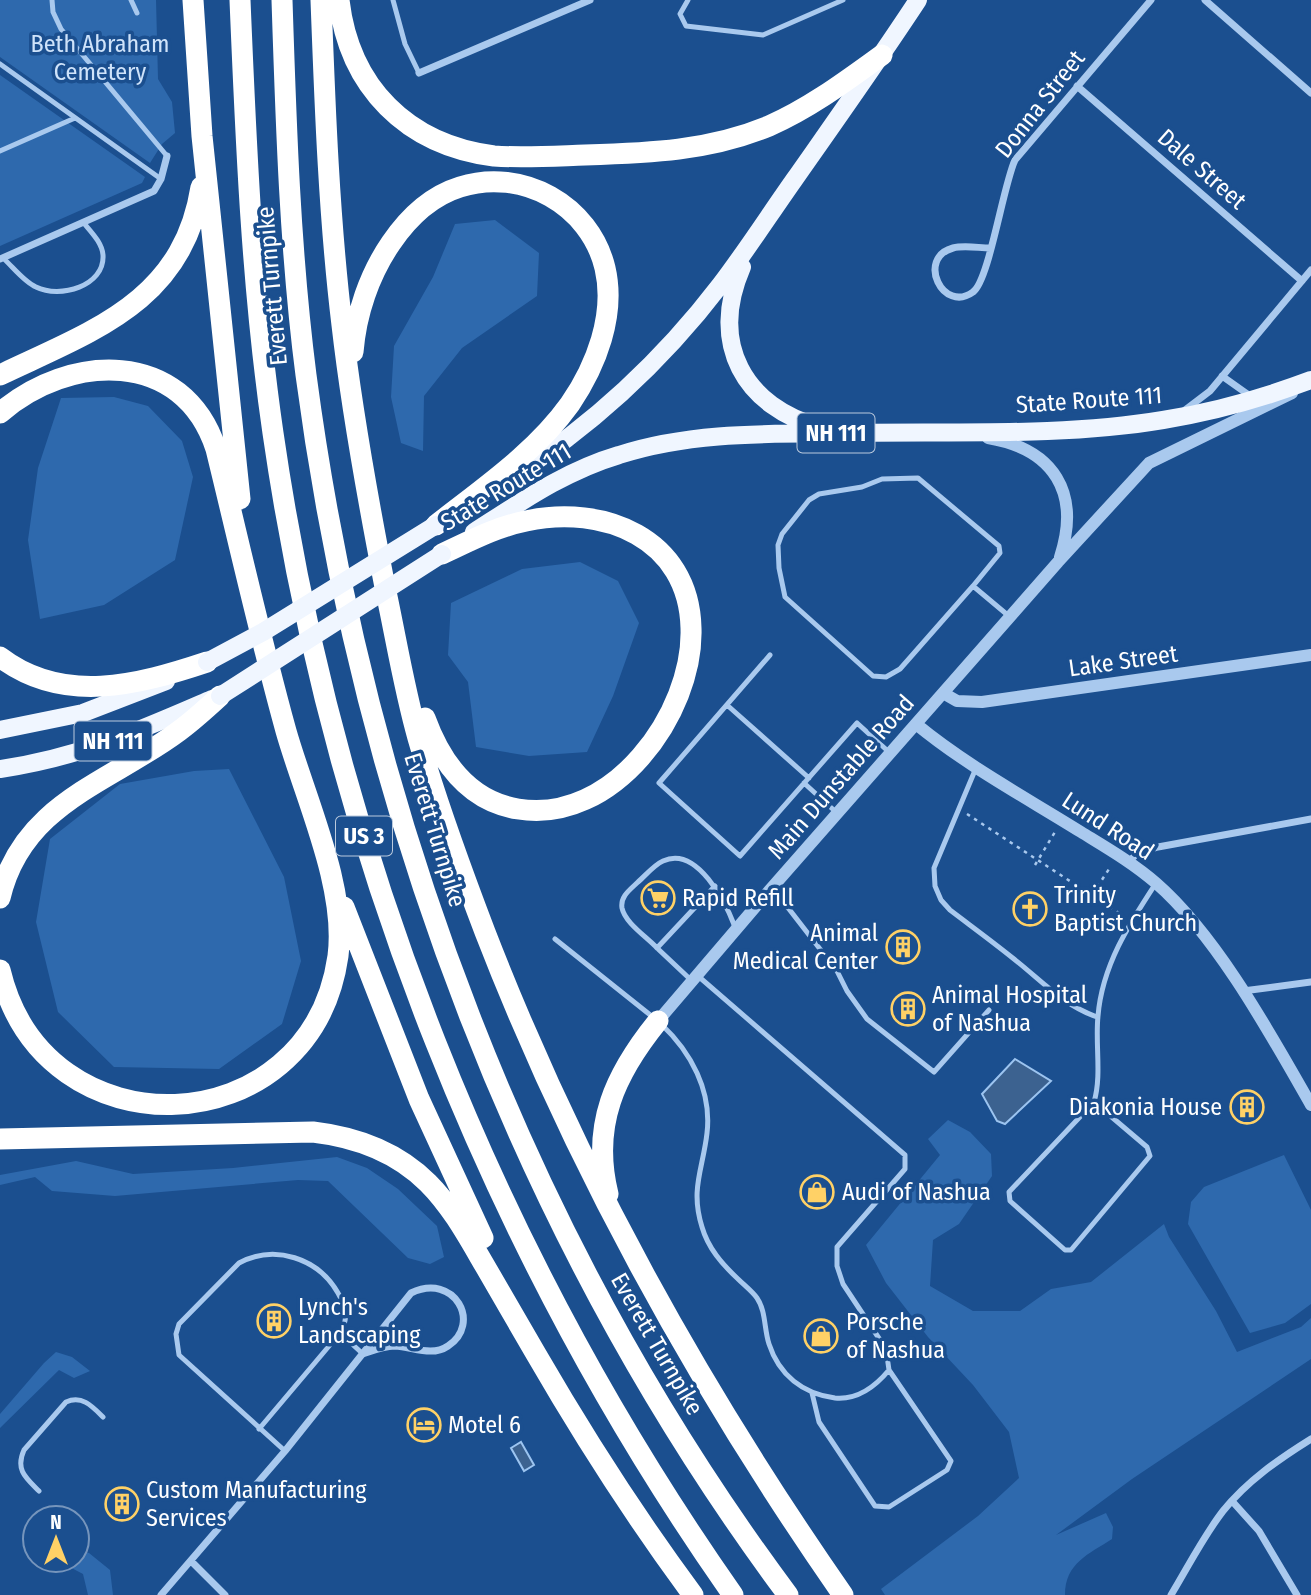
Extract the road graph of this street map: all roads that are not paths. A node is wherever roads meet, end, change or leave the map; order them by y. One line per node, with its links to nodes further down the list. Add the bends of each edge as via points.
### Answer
1 (52, 0): 24 (lane, via 61,29)
2 (131, 0): 15 (lane)
3 (193, 0): 22 (highway)
4 (240, 0): 101 (highway, Everett Turnpike / US 3, via 253,263 272,432 310,630 357,815 430,1028 521,1235 623,1424)
5 (282, 0): 102 (highway, Everett Turnpike / US 3, via 290,204 314,430 354,638 414,858 496,1080 592,1285 689,1451)
6 (321, 0): 36 (highway, via 341,323)
7 (339, 0): 16 (highway, via 355,61 391,110 438,142 494,156 648,153 714,144 799,111)
8 (393, 0): 18 (lane)
9 (590, 0): 18 (street)
10 (688, 0): 11 (lane, via 681,13 686,26 763,35)
11 (843, 0)
12 (918, 0): 16 (main road, State Route 111 / NH 111)
13 (1151, 0): 19 (street, Donna Street)
14 (1205, 0): 20 (street)
15 (137, 13)
16 (882, 55): 26 (main road, State Route 111 / NH 111)
17 (0, 64): 21 (lane)
18 (419, 73)
19 (1077, 86): 28 (street, Donna Street, via 1015,160); 31 (street, Dale Street)
20 (1311, 93)
21 (75, 118): 23 (lane); 25 (lane)
22 (202, 136): 32 (highway, via 203,173 196,212 165,274 111,321); 47 (highway, via 239,489)
23 (0, 151)
24 (167, 156): 25 (street)
25 (161, 179): 27 (street, via 154,191)
26 (767, 218): 40 (main road, via 731,297 729,334 736,361 751,387 782,412 814,426); 41 (main road, State Route 111 / NH 111, via 720,286 624,391 553,449)
27 (83, 222): 29 (street); 29 (lane, via 103,253 100,272 87,283 53,292 35,287)
28 (990, 248): 28 (street, Donna Street, via 945,252 936,263 937,284 954,296 974,291 982,280)
29 (2, 259)
30 (1311, 271): 31 (street)
31 (1302, 281): 33 (street)
32 (0, 375)
33 (1222, 376): 35 (street); 38 (street, via 1200,400)
34 (1311, 382): 35 (main road, NH 111); 43 (street, Main Dunstable Road, via 1149,463)
35 (1255, 400): 38 (main road, State Route 111 / NH 111)
36 (353, 407): 41 (highway, via 352,357 362,305 382,257 421,209 460,187 504,182 547,194 582,222 600,251 608,296 604,329 585,379 544,435); 46 (highway)
37 (0, 414): 47 (highway, via 40,386 103,369 145,375 183,397 203,420 216,449)
38 (1163, 421): 39 (main road, State Route 111 / NH 111, via 1079,429)
39 (929, 432): 40 (main road, State Route 111 / NH 111); 43 (street, Main Dunstable Road, via 1007,442 1045,462 1059,484 1067,513)
40 (855, 433): 42 (main road, State Route 111 / NH 111, via 706,437 625,453 541,489)
41 (436, 525): 51 (main road, State Route 111 / NH 111, bridge)
42 (442, 554): 46 (highway, via 504,527 557,516 608,521 649,542 682,586 691,629 684,677 660,729 621,776 578,804 543,811 498,804 467,786 445,761 433,740); 53 (main road, State Route 111 / NH 111, bridge)
43 (1058, 562): 45 (street, Main Dunstable Road)
44 (973, 586): 44 (lane, via 900,669 886,677 873,676 785,597 778,545 782,534 819,494 882,479 918,478 999,546 1000,553); 45 (lane)
45 (1010, 617): 52 (street, Main Dunstable Road)
46 (394, 628): 85 (highway, via 419,743 481,920 553,1095)
47 (264, 643): 65 (highway)
48 (770, 655): 54 (lane)
49 (1311, 655): 52 (street, Lake Street, via 982,702 957,701)
50 (0, 657): 51 (highway, via 44,680 97,688)
51 (207, 662): 56 (main road, State Route 111 / NH 111, via 83,713)
52 (943, 694): 55 (street, Main Dunstable Road)
53 (220, 696): 59 (main road, State Route 111 / NH 111, via 102,746); 69 (highway, via 179,732 51,813 14,859)
54 (727, 705): 60 (lane); 61 (lane, via 659,783 740,856)
55 (916, 724): 57 (street, Main Dunstable Road); 58 (street, Lund Road)
56 (0, 730)
57 (890, 753): 60 (lane, via 857,723); 62 (street, Main Dunstable Road)
58 (976, 768): 64 (street, Lund Road); 78 (lane, via 934,868 935,886 950,910 1061,999)
59 (0, 769)
60 (809, 778): 61 (lane)
61 (804, 783): 62 (lane)
62 (837, 813): 68 (street, Main Dunstable Road)
63 (1311, 820): 64 (street, via 1158,847)
64 (1123, 858): 66 (street, Lund Road)
65 (331, 874): 73 (highway, via 339,918 337,958 315,1021 273,1070 217,1099 177,1106 142,1104 84,1083 52,1062 29,1037 9,1000); 90 (highway, via 428,1120)
66 (1156, 883): 76 (street, Lund Road, via 1198,928); 78 (lane, via 1112,961)
67 (715, 886): 70 (lane); 72 (lane); 72 (lane, via 678,858 656,865 625,894 623,911)
68 (769, 891): 70 (street, Main Dunstable Road); 77 (lane, via 789,909 837,971 867,1019 934,1072)
69 (0, 898)
70 (736, 929): 74 (street, Main Dunstable Road)
71 (555, 939): 79 (lane)
72 (657, 948): 74 (lane)
73 (0, 970)
74 (694, 977): 79 (street, Main Dunstable Road); 88 (lane, via 905,1155 905,1169 837,1247 843,1284 886,1349)
75 (1311, 982): 76 (street)
76 (1243, 991): 81 (street, Lund Road)
77 (989, 1010)
78 (1097, 1017): 80 (lane)
79 (658, 1021): 85 (highway, via 624,1068 607,1115 604,1172); 89 (lane, via 690,1058 704,1095 707,1135 697,1205 708,1244 756,1296 778,1364 800,1388)
80 (1094, 1102): 80 (lane, via 1147,1147 1150,1156 1071,1250 1065,1250 1010,1201 1009,1192)
81 (1311, 1105)
82 (242, 1133): 83 (highway); 84 (highway); 90 (highway, via 331,1134 383,1151 414,1171 456,1218)
83 (0, 1139)
84 (0, 1151)
85 (617, 1223): 103 (highway, via 724,1414)
86 (340, 1333): 87 (lane); 92 (lane); 92 (lane, via 346,1316 332,1282 302,1260 269,1253 239,1263 179,1324 179,1355)
87 (363, 1354): 87 (street, via 411,1293 421,1288 442,1289 463,1312 460,1333 446,1348 425,1351 393,1346); 94 (street)
88 (889, 1370): 89 (lane, via 855,1396); 89 (lane, via 951,1461 947,1470 889,1507 875,1506 819,1422)
89 (812, 1392)
90 (565, 1403): 100 (highway)
91 (103, 1417): 95 (lane, via 90,1404 72,1399 24,1450 20,1468)
92 (259, 1429): 94 (lane)
93 (1311, 1439): 96 (street, via 1256,1477)
94 (285, 1451): 97 (street)
95 (40, 1491)
96 (1232, 1501): 104 (street); 105 (street, via 1259,1531)
97 (191, 1561): 98 (street); 99 (street)
98 (161, 1595)
99 (225, 1595)
100 (693, 1595)
101 (733, 1595)
102 (788, 1595)
103 (843, 1595)
104 (1171, 1595)
105 (1297, 1595)

